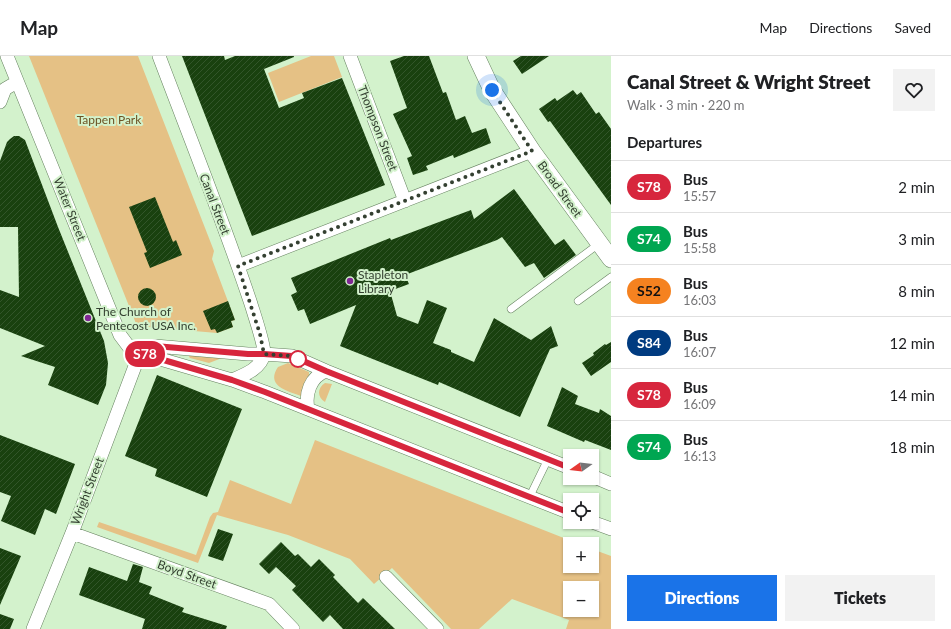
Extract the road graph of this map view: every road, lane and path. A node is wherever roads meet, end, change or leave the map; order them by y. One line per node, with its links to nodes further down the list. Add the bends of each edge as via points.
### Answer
1 (6, 56): 5 (street, Water Street)
2 (159, 56): 11 (street, Canal Street)
3 (350, 56): 8 (street, Thompson Street)
4 (476, 56): 7 (street, Broad Street, via 492,90)
5 (17, 82): 6 (street, via 5,89); 15 (street, Water Street, via 120,335 129,347)
6 (0, 102)
7 (532, 151): 8 (street); 9 (street, Broad Street)
8 (405, 201): 11 (street)
9 (600, 243): 10 (street, Broad Street); 14 (lane)
10 (611, 259)
11 (238, 266): 16 (street, Canal Street)
12 (611, 277): 13 (lane)
13 (578, 301)
14 (511, 309)
15 (143, 354): 16 (street, via 155,346); 18 (street); 28 (street, Wright Street, via 135,366)
16 (264, 354): 17 (street, via 292,356); 18 (street, via 252,371)
17 (326, 371): 19 (street, via 313,381 307,397); 20 (street)
18 (232, 380): 19 (street)
19 (308, 409): 24 (street)
20 (548, 459): 21 (street); 24 (lane)
21 (563, 465)
22 (599, 479): 23 (street)
23 (611, 484)
24 (530, 498): 25 (street)
25 (563, 510)
26 (599, 525): 27 (street)
27 (611, 529)
28 (72, 532): 30 (street, Wright Street); 31 (street, Boyd Street, via 269,604)
29 (386, 578): 32 (street)
30 (33, 629)
31 (293, 629)
32 (437, 629)

